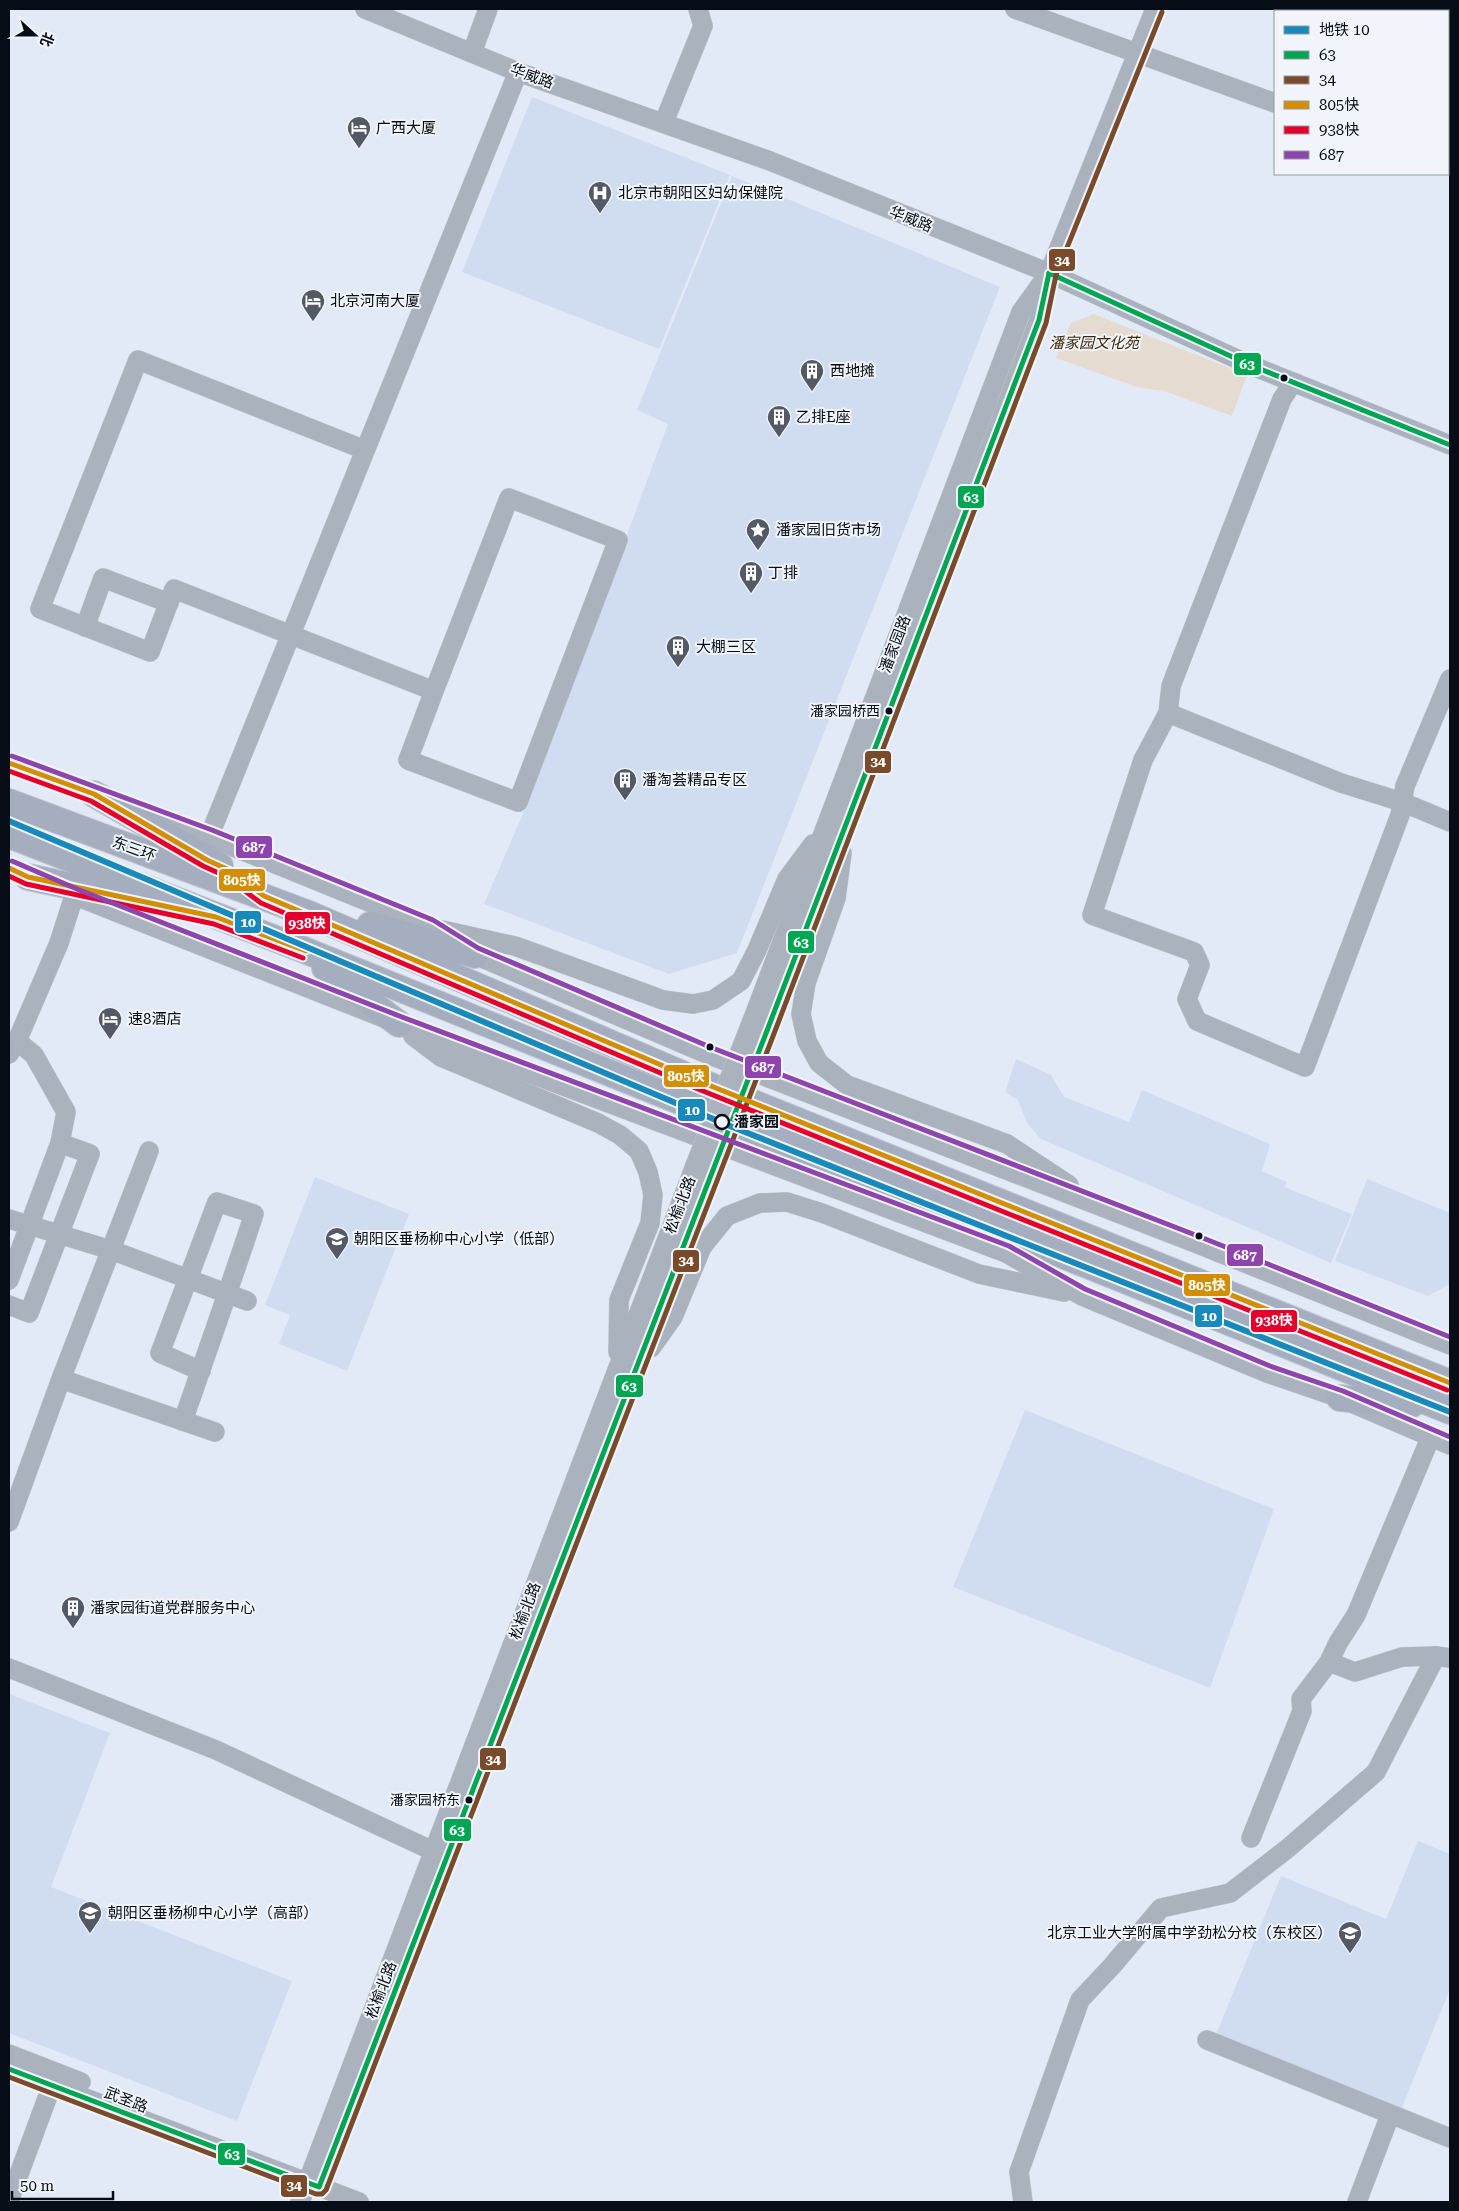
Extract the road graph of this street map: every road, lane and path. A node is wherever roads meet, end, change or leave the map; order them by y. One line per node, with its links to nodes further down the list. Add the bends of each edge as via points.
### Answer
1 (365, 9): 6 (street, 华威路)
2 (488, 9): 6 (street)
3 (698, 9): 10 (street, via 704,26)
4 (1015, 9): 7 (street)
5 (1155, 9): 7 (street, 潘家园路)
6 (472, 53): 8 (street, 华威路)
7 (1138, 53): 9 (street); 11 (street, 潘家园路)
8 (518, 72): 10 (street, 华威路); 14 (street)
9 (1274, 103)
10 (664, 122): 11 (street, 华威路)
11 (1049, 273): 12 (street, 华威路); 26 (street, 潘家园路, via 1039,320); 27 (street, 潘家园路, via 1021,312)
12 (1296, 383): 13 (street, 华威路); 20 (street, via 1282,399 1171,686)
13 (1450, 445)
14 (365, 450): 16 (street, via 138,360 40,608); 17 (street)
15 (169, 603): 16 (street, via 103,578); 16 (street, via 150,652); 17 (street, via 174,589)
16 (85, 626)
17 (291, 635): 19 (street); 29 (street)
18 (1450, 679): 24 (street, via 1405,786)
19 (434, 691): 19 (street, via 509,498 618,540 518,802 408,760)
20 (1168, 713): 24 (street, via 1341,783); 24 (street, via 1143,760 1092,914 1194,952 1200,965 1187,999 1197,1021 1304,1067 1400,815)
21 (9, 763): 22 (street)
22 (94, 794): 29 (street); 32 (highway, via 230,870)
23 (9, 802): 32 (highway, 东三环)
24 (1402, 802): 25 (street)
25 (1450, 822)
26 (846, 823): 39 (street, 潘家园路); 43 (street, via 836,898 806,983 801,1014 807,1041 819,1063 847,1085 1007,1144)
27 (825, 829): 35 (street, via 787,878 741,981 713,1000 694,1004 663,1000 515,946); 39 (street, 潘家园路)
28 (9, 835): 34 (highway)
29 (210, 837): 35 (street)
30 (19, 872): 31 (street); 34 (highway)
31 (74, 896): 38 (street); 40 (street, via 59,944)
32 (264, 896): 33 (highway, 东三环)
33 (309, 914): 37 (highway, via 336,913); 58 (highway, 东三环, via 702,1082)
34 (216, 917): 36 (highway)
35 (430, 927): 37 (street)
36 (299, 948): 38 (highway); 60 (highway)
37 (476, 955): 43 (street, via 707,1054)
38 (398, 1024): 51 (street, via 1006,1253); 55 (street, via 441,1058 598,1123 620,1135 638,1151 654,1195 650,1223 619,1300)
39 (760, 1025): 55 (street, 松榆北路, bridge)
40 (13, 1048): 41 (street, via 34,1055 66,1112)
41 (60, 1143): 45 (street); 46 (street, via 90,1154)
42 (149, 1150): 47 (street)
43 (1099, 1206): 54 (street)
44 (9, 1219): 45 (street)
45 (28, 1225): 46 (street); 49 (street)
46 (59, 1234): 47 (street); 53 (street, via 29,1313)
47 (111, 1250): 48 (street); 57 (street)
48 (189, 1279): 50 (street); 50 (street, via 217,1202 254,1214); 56 (street, via 160,1353)
49 (9, 1280)
50 (228, 1294): 52 (street); 56 (street)
51 (1082, 1296): 55 (street, via 979,1274 786,1202 760,1203 727,1216 702,1247 673,1317); 59 (street, via 1267,1373)
52 (247, 1301)
53 (9, 1305)
54 (1450, 1345)
55 (627, 1368): 70 (street, 松榆北路); 77 (street, 松榆北路)
56 (200, 1371): 61 (street)
57 (61, 1380): 61 (street); 65 (street)
58 (1450, 1383)
59 (1340, 1398): 60 (highway); 63 (street)
60 (1446, 1409)
61 (183, 1421): 62 (street)
62 (215, 1432)
63 (1430, 1436): 64 (street); 67 (street, via 1356,1615)
64 (1450, 1445)
65 (9, 1522)
66 (1443, 1657): 67 (street, via 1402,1657 1355,1672); 81 (street, via 1376,1772 1230,1893 1161,1908 1080,2000 1019,2172)
67 (1329, 1662): 69 (street, via 1301,1699 1302,1711)
68 (9, 1668): 70 (street, via 216,1750)
69 (1250, 1838)
70 (433, 1851): 77 (street, 松榆北路)
71 (1206, 2040): 75 (street)
72 (9, 2054): 77 (street, 武圣路)
73 (9, 2069): 74 (street, 武圣路)
74 (52, 2085): 77 (street, 武圣路); 78 (street)
75 (1390, 2115): 76 (street); 82 (street)
76 (1450, 2138)
77 (313, 2186): 79 (street, 松榆北路); 80 (street, 武圣路)
78 (9, 2201)
79 (300, 2202)
80 (359, 2202)
81 (1023, 2202)
82 (1357, 2202)

